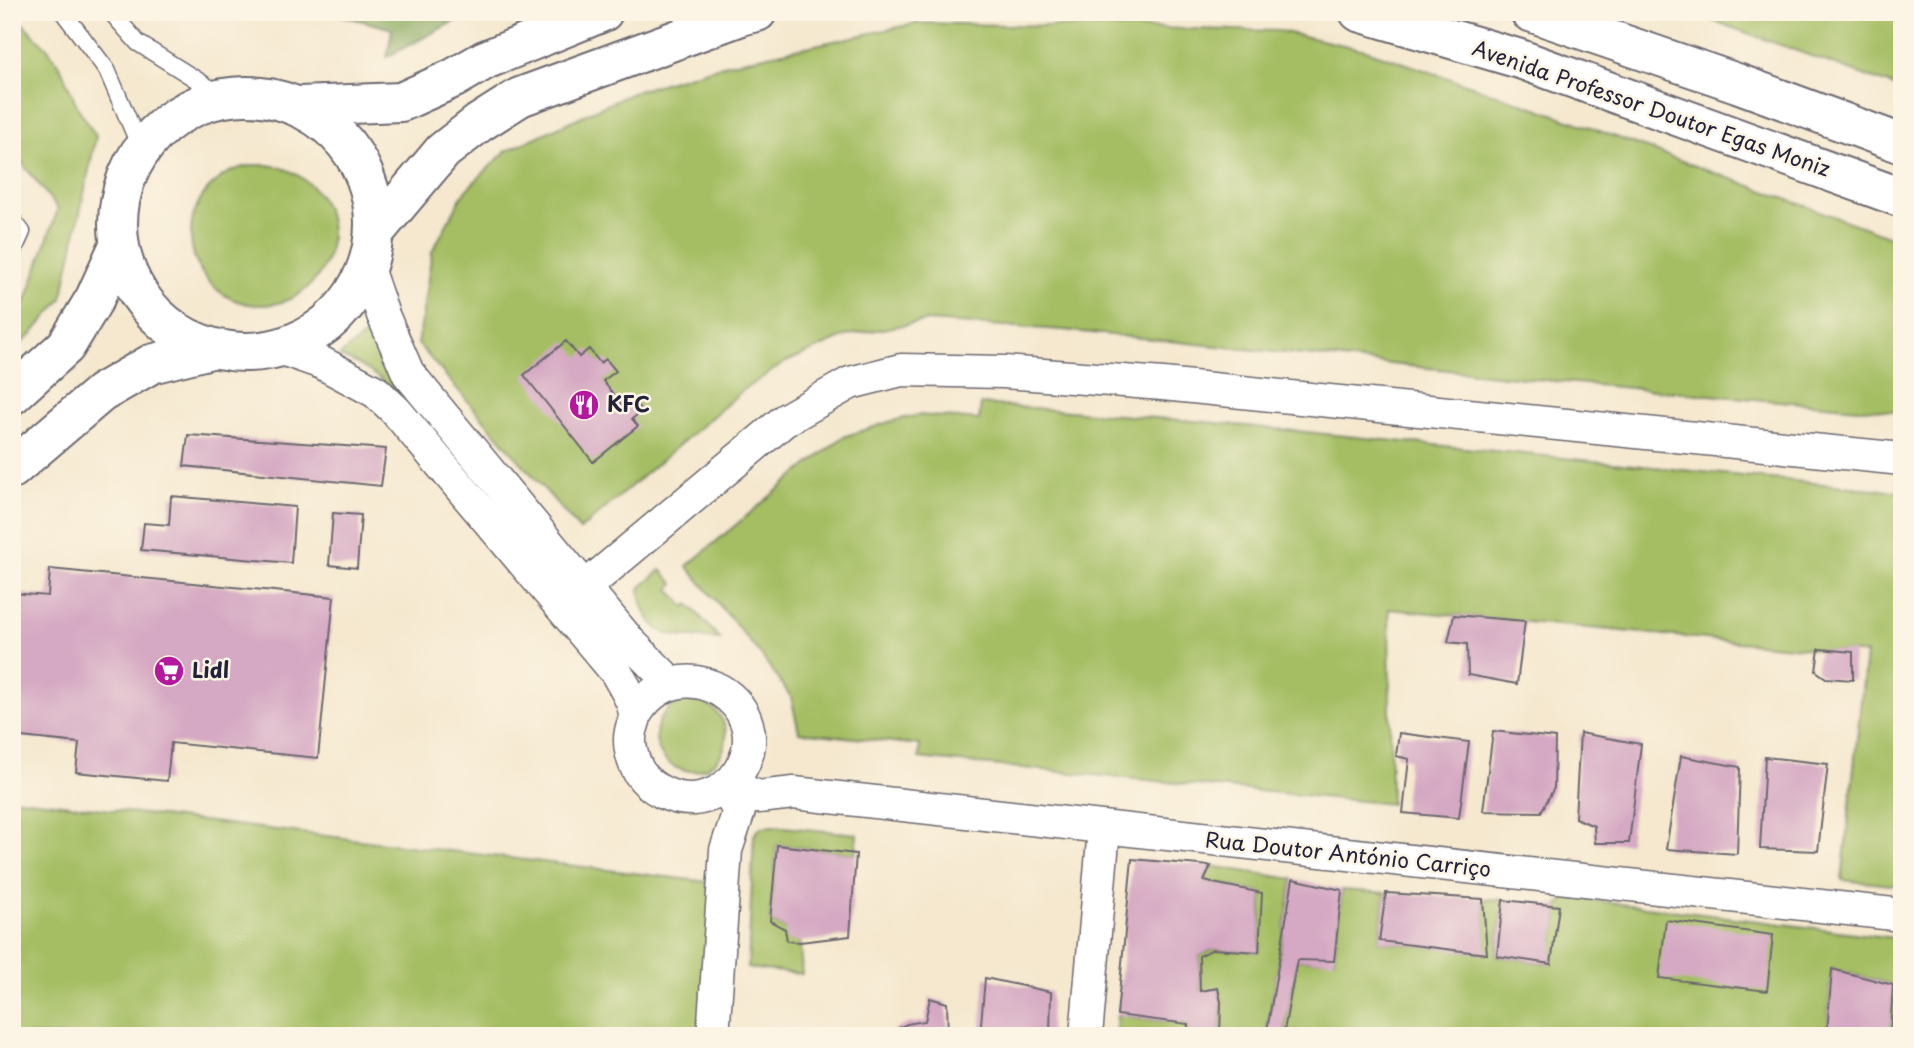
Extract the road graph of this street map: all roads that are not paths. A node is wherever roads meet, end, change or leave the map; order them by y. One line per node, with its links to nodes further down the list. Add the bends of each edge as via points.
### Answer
1 (63, 12): 10 (lane, via 107,70)
2 (111, 12): 7 (lane, via 138,43)
3 (603, 12): 8 (main road, via 485,60 401,102)
4 (757, 12): 14 (main road, via 520,97 443,151)
5 (1359, 12): 11 (main road, Avenida Professor Doutor Egas Moniz, via 1520,59)
6 (1530, 12): 9 (main road)
7 (225, 97): 8 (main road, via 263,96); 10 (main road, via 192,107 164,124)
8 (299, 106): 14 (main road, via 332,128 357,158 371,194)
9 (1902, 144)
10 (141, 149): 13 (main road, via 126,179 118,211)
11 (1902, 198)
12 (12, 219): 15 (lane, via 22,232)
13 (119, 245): 16 (main road, via 131,280 152,311 181,334); 18 (main road, via 66,346)
14 (371, 250): 17 (main road, via 355,293 334,317 299,341); 21 (street, via 383,315 408,373)
15 (12, 254)
16 (215, 348): 17 (main road, via 258,352); 20 (main road, via 151,364 101,393)
17 (279, 348): 23 (street, via 322,363 376,392 396,411 615,672)
18 (12, 395)
19 (1902, 459): 21 (street, via 1163,384 901,370 850,383 785,420)
20 (12, 469)
21 (584, 588): 22 (street)
22 (671, 683): 23 (street, via 649,696); 24 (street, via 704,682 734,700 749,731)
23 (635, 715): 25 (street, via 632,754 652,786 685,799)
24 (748, 749): 25 (street, via 743,765); 26 (street, via 768,774)
25 (717, 790): 26 (street, Rua Doutor António Carriço, via 758,797); 29 (street, via 739,811 726,850)
26 (794, 793): 27 (street, Rua Doutor António Carriço)
27 (1104, 829): 28 (street, Rua Doutor António Carriço); 30 (street)
28 (1902, 915)
29 (713, 1036)
30 (1086, 1036)

